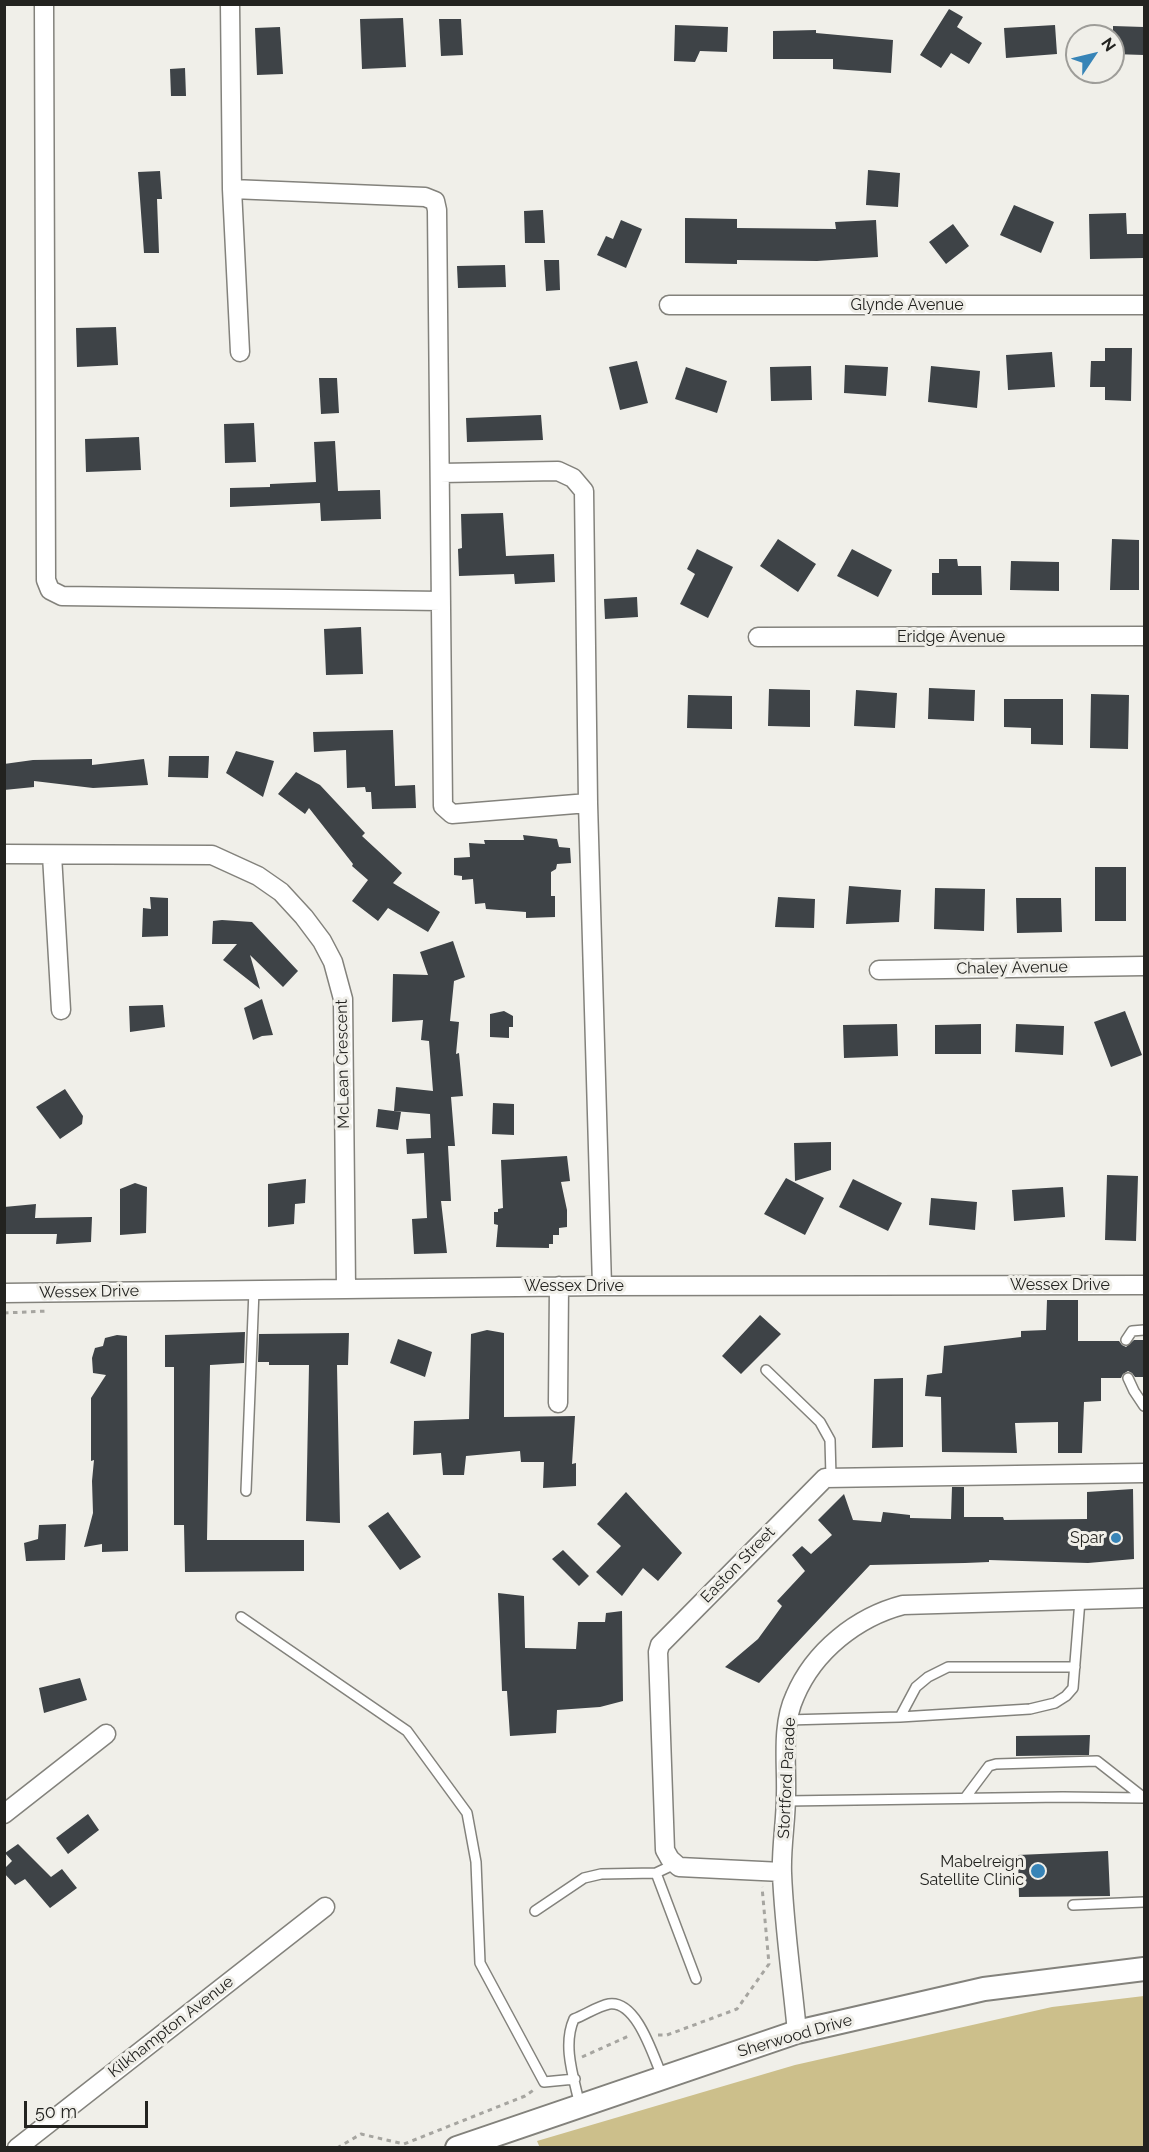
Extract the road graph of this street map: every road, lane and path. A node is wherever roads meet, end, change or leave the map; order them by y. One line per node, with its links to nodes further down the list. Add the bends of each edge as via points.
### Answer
1 (44, 4): 8 (street, via 46,580 50,590 62,596)
2 (230, 4): 3 (street)
3 (232, 189): 6 (street); 7 (street, via 425,197 435,201)
4 (669, 305): 5 (street, Glynde Avenue)
5 (1144, 305)
6 (240, 352)
7 (440, 472): 8 (street); 11 (street, via 558,471 573,478 584,491)
8 (441, 601): 11 (street, via 443,806 452,814)
9 (1144, 636): 10 (street, Eridge Avenue)
10 (758, 637)
11 (588, 803): 19 (street)
12 (4, 854): 13 (street, McLean Crescent)
13 (52, 855): 16 (street); 20 (street, McLean Crescent, via 212,855 258,876 281,892 322,941 333,962 343,999)
14 (1144, 966): 15 (street, Chaley Avenue)
15 (879, 970)
16 (61, 1010)
17 (1144, 1285): 19 (street, Wessex Drive)
18 (559, 1286): 19 (street, Wessex Drive); 20 (street, Wessex Drive); 27 (street)
19 (602, 1286)
20 (346, 1288): 21 (street, Wessex Drive)
21 (254, 1290): 22 (street, Wessex Drive); 31 (lane)
22 (4, 1293)
23 (1144, 1330): 24 (lane, via 1132,1331)
24 (1126, 1340)
25 (766, 1370): 30 (lane, via 820,1422 830,1440)
26 (1128, 1377): 28 (lane)
27 (558, 1404)
28 (1144, 1406)
29 (1144, 1473): 30 (street)
30 (831, 1477): 43 (street, Easton Street, via 820,1481 659,1648 665,1850)
31 (246, 1491)
32 (1144, 1598): 33 (street, Stortford Parade)
33 (1080, 1600): 35 (lane); 37 (street, Stortford Parade, via 894,1607 831,1643 809,1671)
34 (241, 1617): 57 (lane, via 407,1731 468,1813 476,1862 480,1963)
35 (1075, 1667): 36 (lane, via 948,1667 916,1687); 36 (lane, via 1074,1688 1055,1703 1030,1709)
36 (900, 1717): 37 (lane)
37 (787, 1720): 41 (street, Stortford Parade)
38 (106, 1734): 42 (street)
39 (965, 1798): 40 (lane); 40 (lane, via 988,1766 1097,1761); 41 (lane)
40 (1144, 1798)
41 (786, 1801): 45 (street, Stortford Parade)
42 (4, 1814)
43 (675, 1864): 44 (street); 46 (lane)
44 (760, 1870): 45 (street); 54 (path, via 769,1964 737,2009 667,2035)
45 (782, 1872): 53 (street, Stortford Parade)
46 (656, 1873): 50 (lane, via 584,1878); 52 (lane)
47 (1144, 1902): 48 (lane)
48 (1073, 1905)
49 (325, 1907): 59 (street, Kilkhampton Avenue)
50 (535, 1911)
51 (1144, 1969): 53 (street, Sherwood Drive, via 984,1989)
52 (696, 1979)
53 (797, 2032): 55 (street, Sherwood Drive)
54 (643, 2035): 55 (lane); 56 (path, via 631,2035 580,2059); 56 (lane, via 635,2016 622,2006 609,2004 574,2019 567,2040)
55 (663, 2078): 58 (street, Sherwood Drive)
56 (575, 2079): 57 (lane); 58 (lane)
57 (544, 2082): 60 (path, via 525,2096 404,2144 361,2134)
58 (580, 2106): 61 (street, Sherwood Drive)
59 (17, 2148)
60 (337, 2148)
61 (457, 2148)

